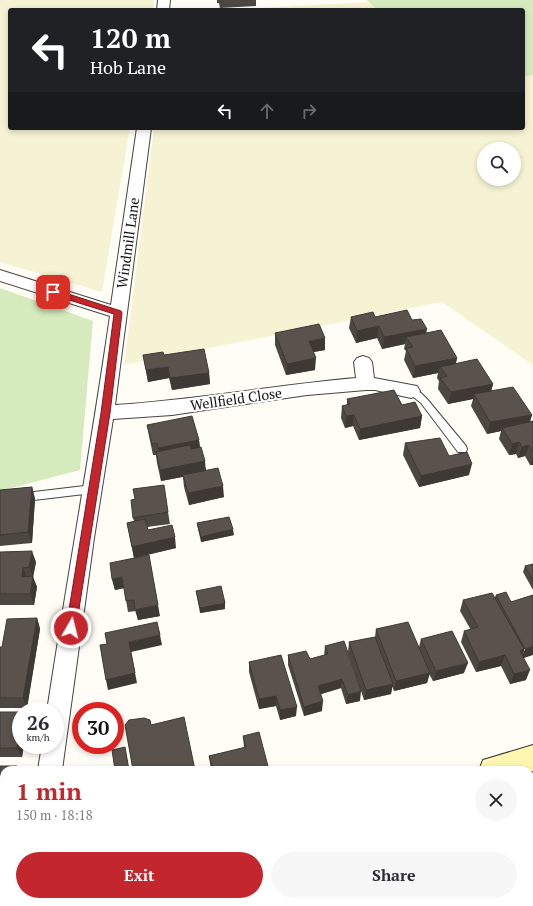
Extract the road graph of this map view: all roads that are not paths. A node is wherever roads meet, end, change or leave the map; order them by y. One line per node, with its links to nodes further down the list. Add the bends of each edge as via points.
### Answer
1 (144, 130): 3 (street, Windmill Lane)
2 (0, 275): 3 (street)
3 (118, 313): 7 (street, Windmill Lane)
4 (364, 362): 5 (street)
5 (366, 384): 6 (street, Wellfield Close); 7 (street, Wellfield Close, via 307,388 172,408)
6 (411, 391): 8 (lane, via 418,395)
7 (105, 413): 9 (street, Windmill Lane)
8 (462, 449)
9 (93, 489): 10 (lane); 11 (street, Windmill Lane)
10 (0, 500)
11 (60, 702)
12 (53, 754): 14 (street)
13 (533, 758): 15 (main road)
14 (51, 766)
15 (506, 766)

